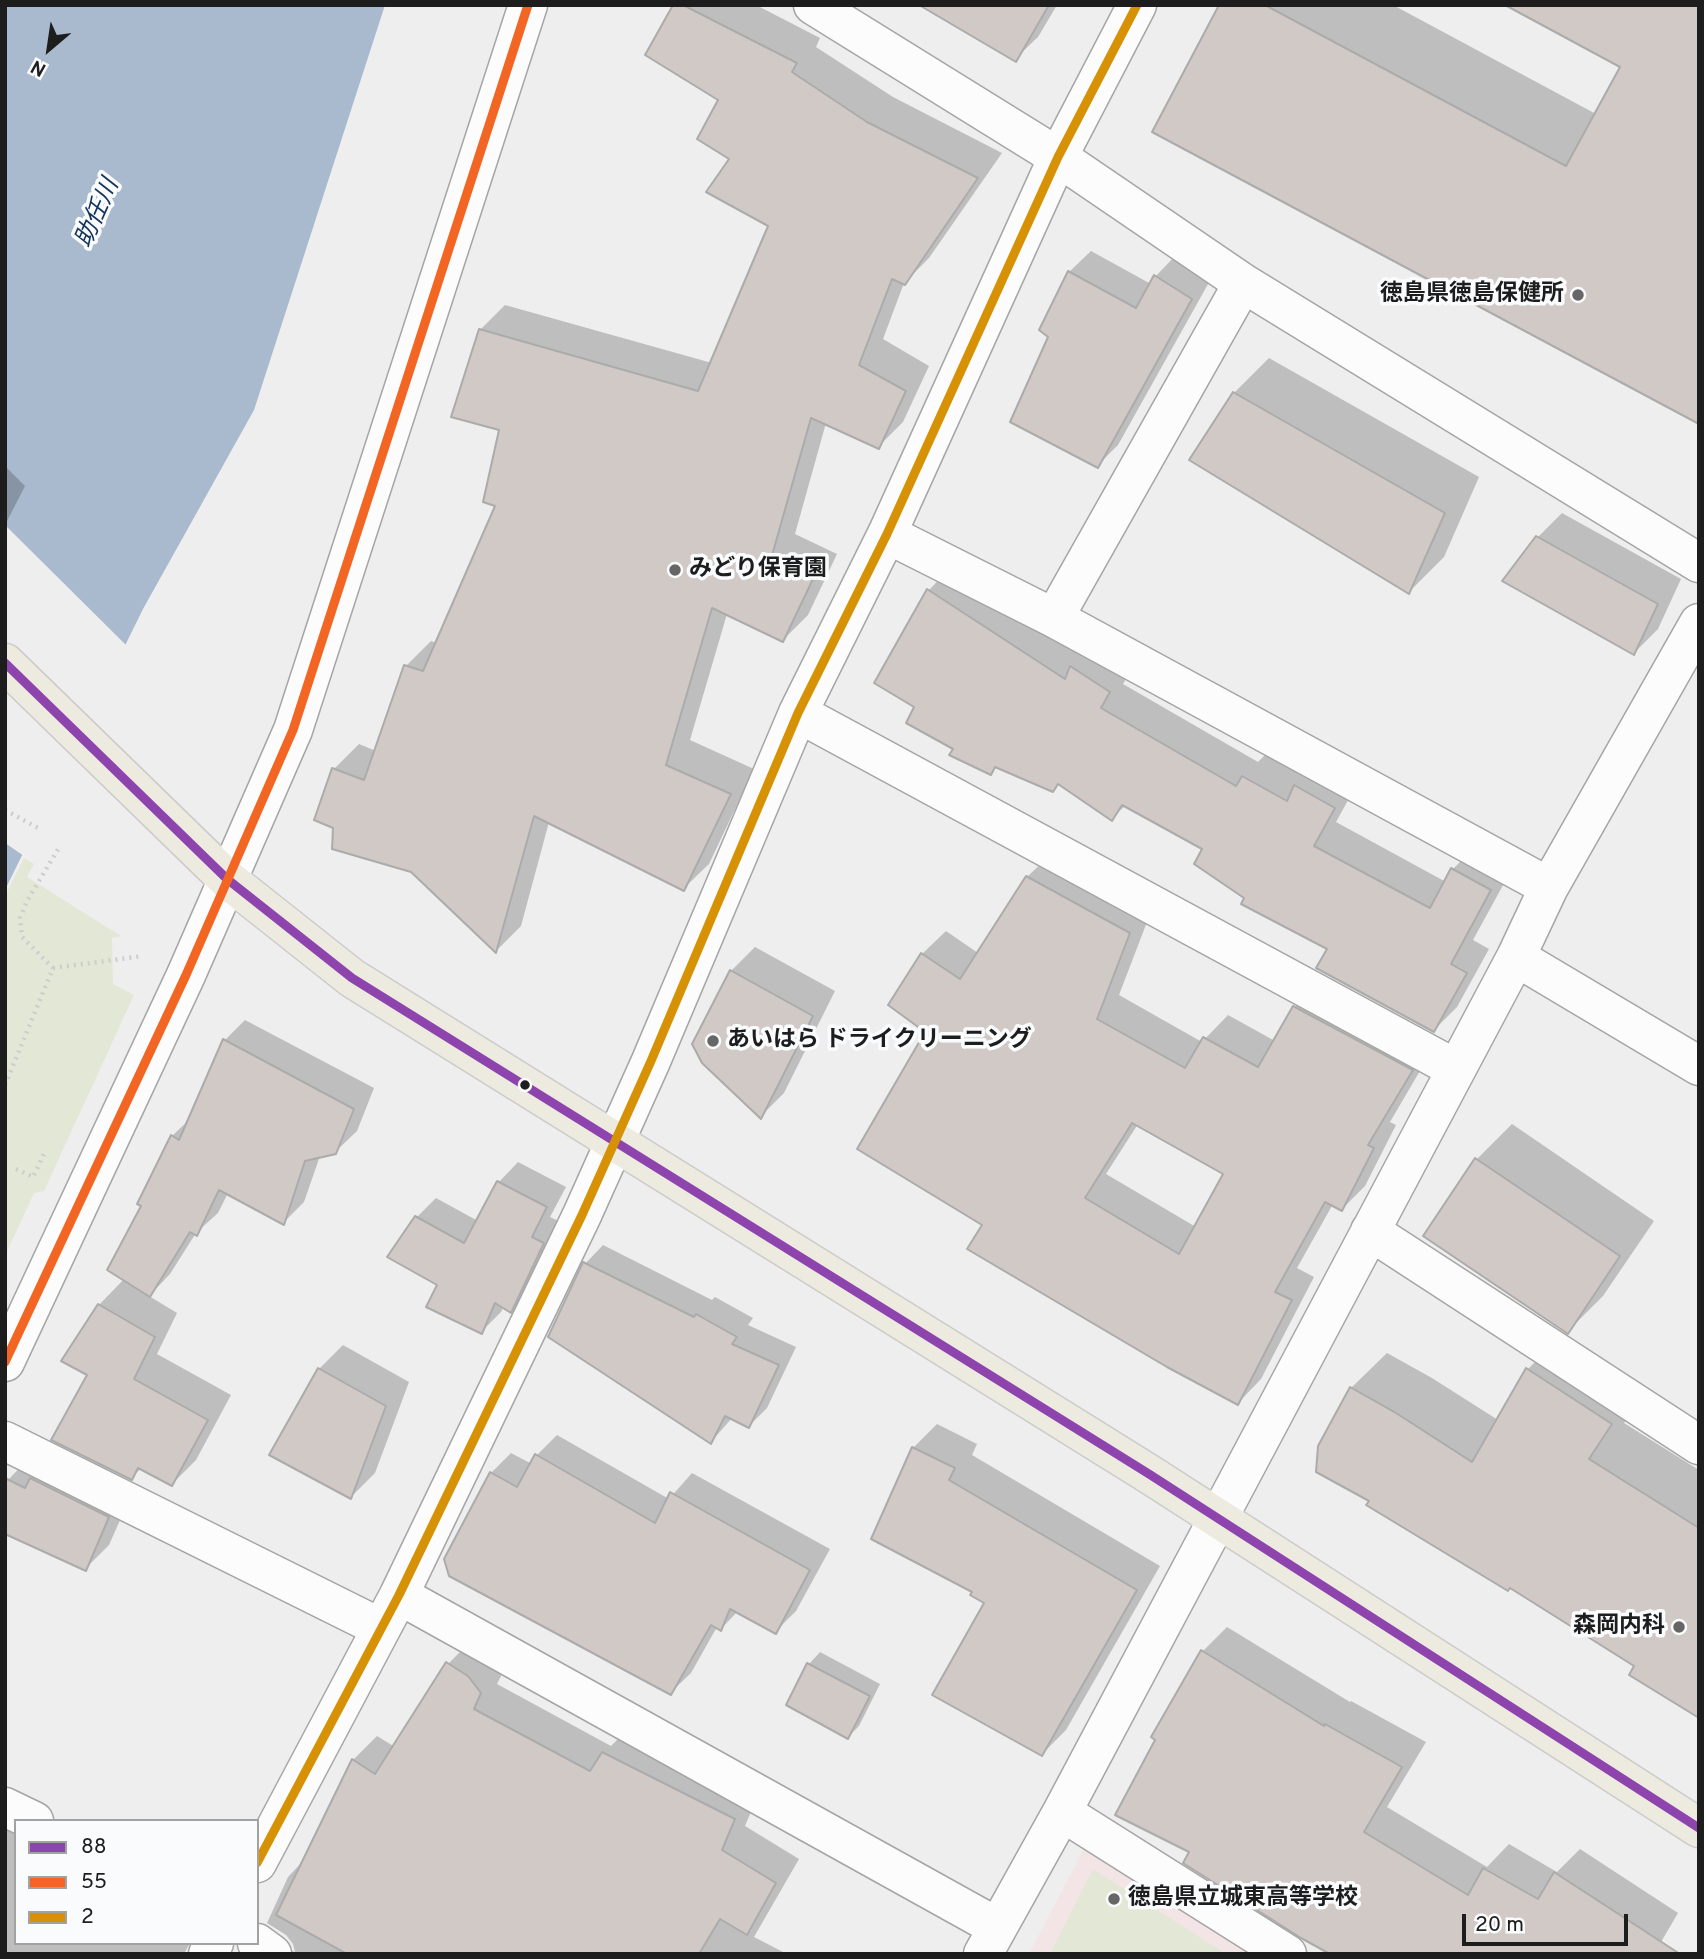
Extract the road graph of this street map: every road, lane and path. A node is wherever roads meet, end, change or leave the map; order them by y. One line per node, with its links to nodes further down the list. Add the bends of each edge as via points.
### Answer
1 (528, 5): 15 (street, via 293,730)
2 (813, 5): 4 (street)
3 (1136, 5): 4 (street)
4 (1058, 157): 5 (street); 6 (street)
5 (1243, 283): 7 (street); 8 (street)
6 (887, 534): 8 (street); 11 (street)
7 (1699, 564)
8 (1055, 618): 16 (street)
9 (1699, 622): 16 (street)
10 (5, 663): 15 (main road)
11 (798, 713): 21 (street); 23 (street)
12 (5, 810): 13 (path)
13 (40, 829)
14 (60, 846): 19 (path, via 20,918 22,937)
15 (227, 879): 23 (main road, via 352,978); 25 (street)
16 (1549, 887): 17 (street)
17 (1516, 957): 20 (street); 21 (street)
18 (113, 960): 19 (path)
19 (53, 968): 22 (path)
20 (1699, 1066)
21 (1456, 1069): 24 (street)
22 (5, 1085)
23 (616, 1141): 28 (main road); 29 (street)
24 (1370, 1231): 27 (street); 28 (street)
25 (5, 1362)
26 (5, 1441): 30 (street)
27 (1699, 1445)
28 (1218, 1519): 32 (street); 34 (main road)
29 (398, 1595): 30 (street); 36 (street)
30 (381, 1628): 35 (street)
31 (5, 1807): 33 (street)
32 (1062, 1812): 36 (street); 37 (street)
33 (30, 1819)
34 (1699, 1828)
35 (259, 1859)
36 (990, 1940)
37 (1287, 1954)

